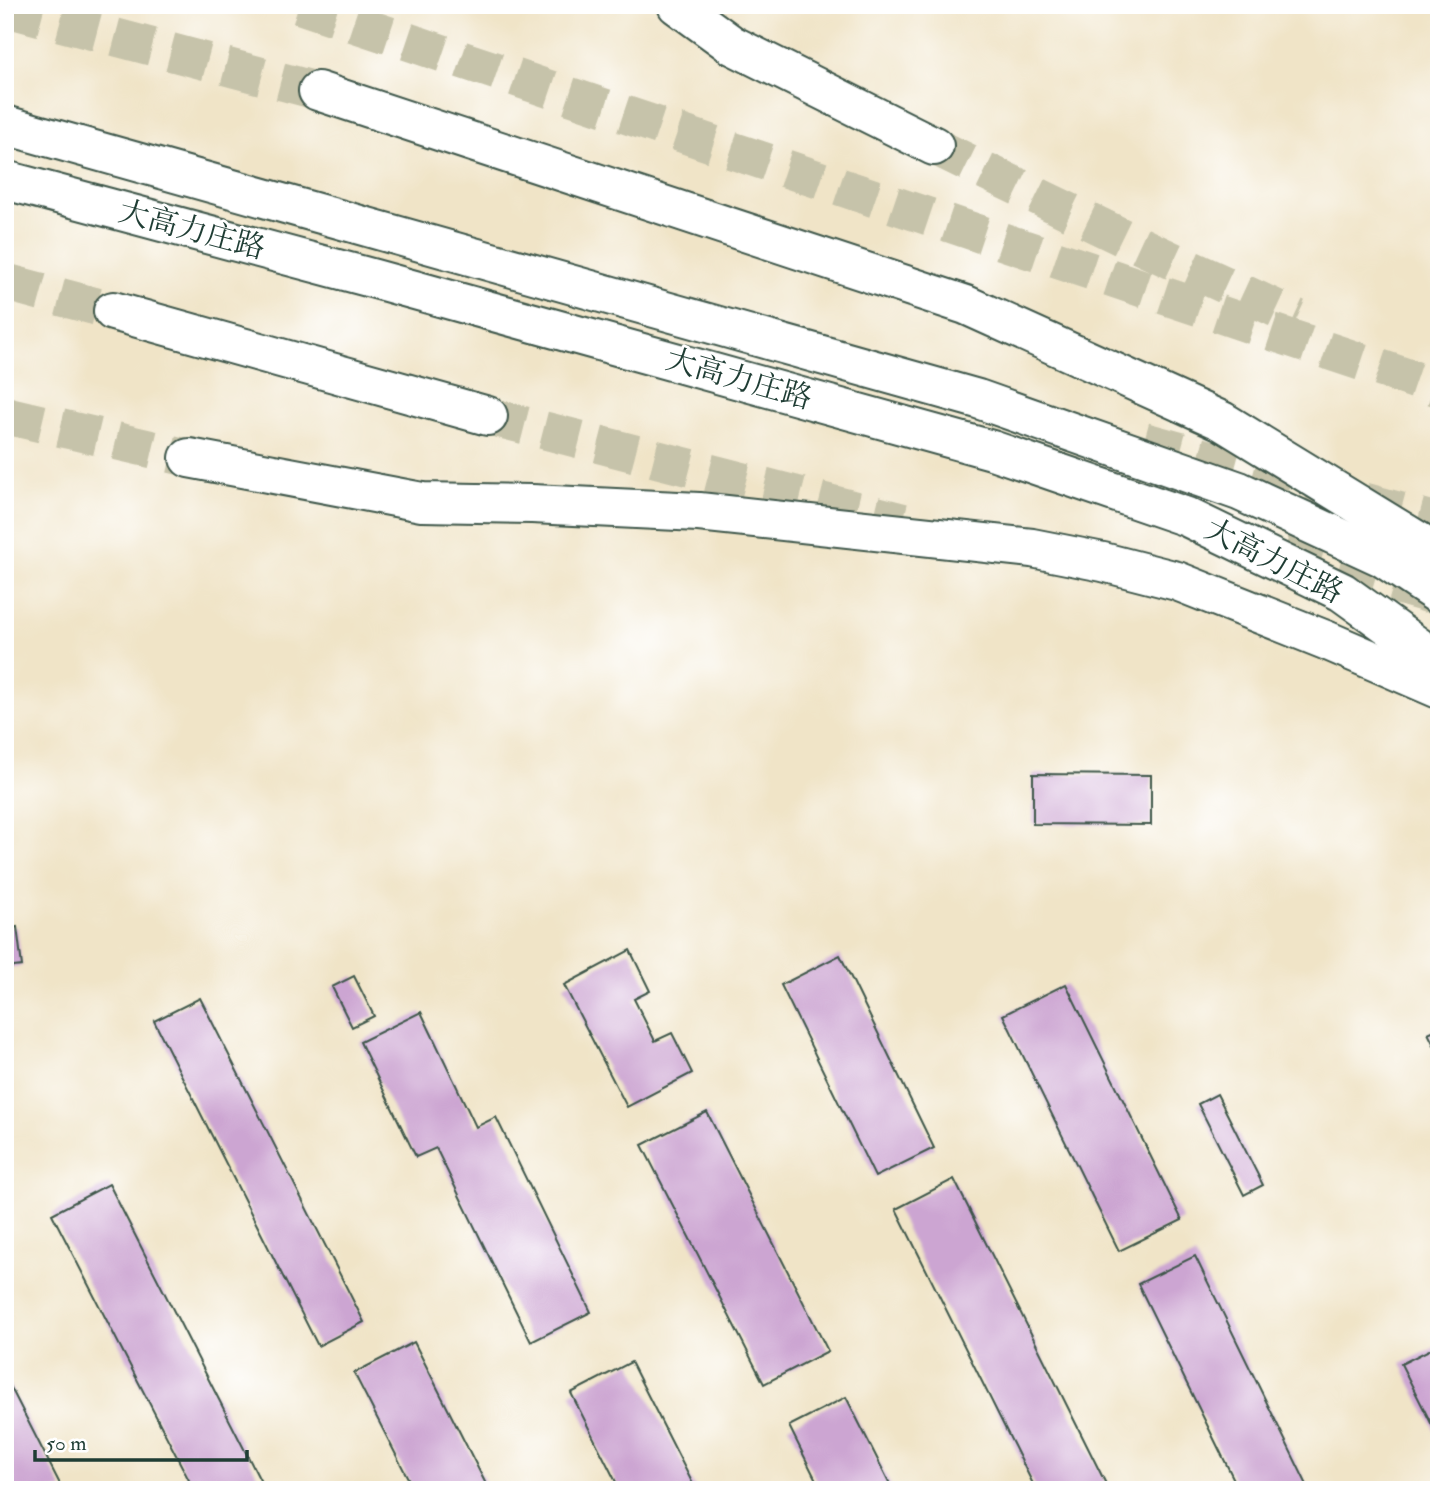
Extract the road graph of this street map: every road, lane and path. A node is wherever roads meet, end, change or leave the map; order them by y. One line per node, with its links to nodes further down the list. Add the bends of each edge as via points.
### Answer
1 (677, 5): 4 (main road, via 732,45)
2 (318, 91): 9 (main road, via 966,305 1222,421)
3 (5, 125): 10 (main road, 大高力庄路, via 978,399 1239,491 1381,557)
4 (934, 146)
5 (5, 180): 11 (main road, 大高力庄路, via 992,450 1187,517 1342,592)
6 (113, 312): 7 (main road)
7 (488, 416)
8 (189, 458): 12 (main road, via 422,502 699,512 1032,548 1177,581)
9 (1439, 554)
10 (1439, 595)
11 (1439, 662)
12 (1439, 689)

